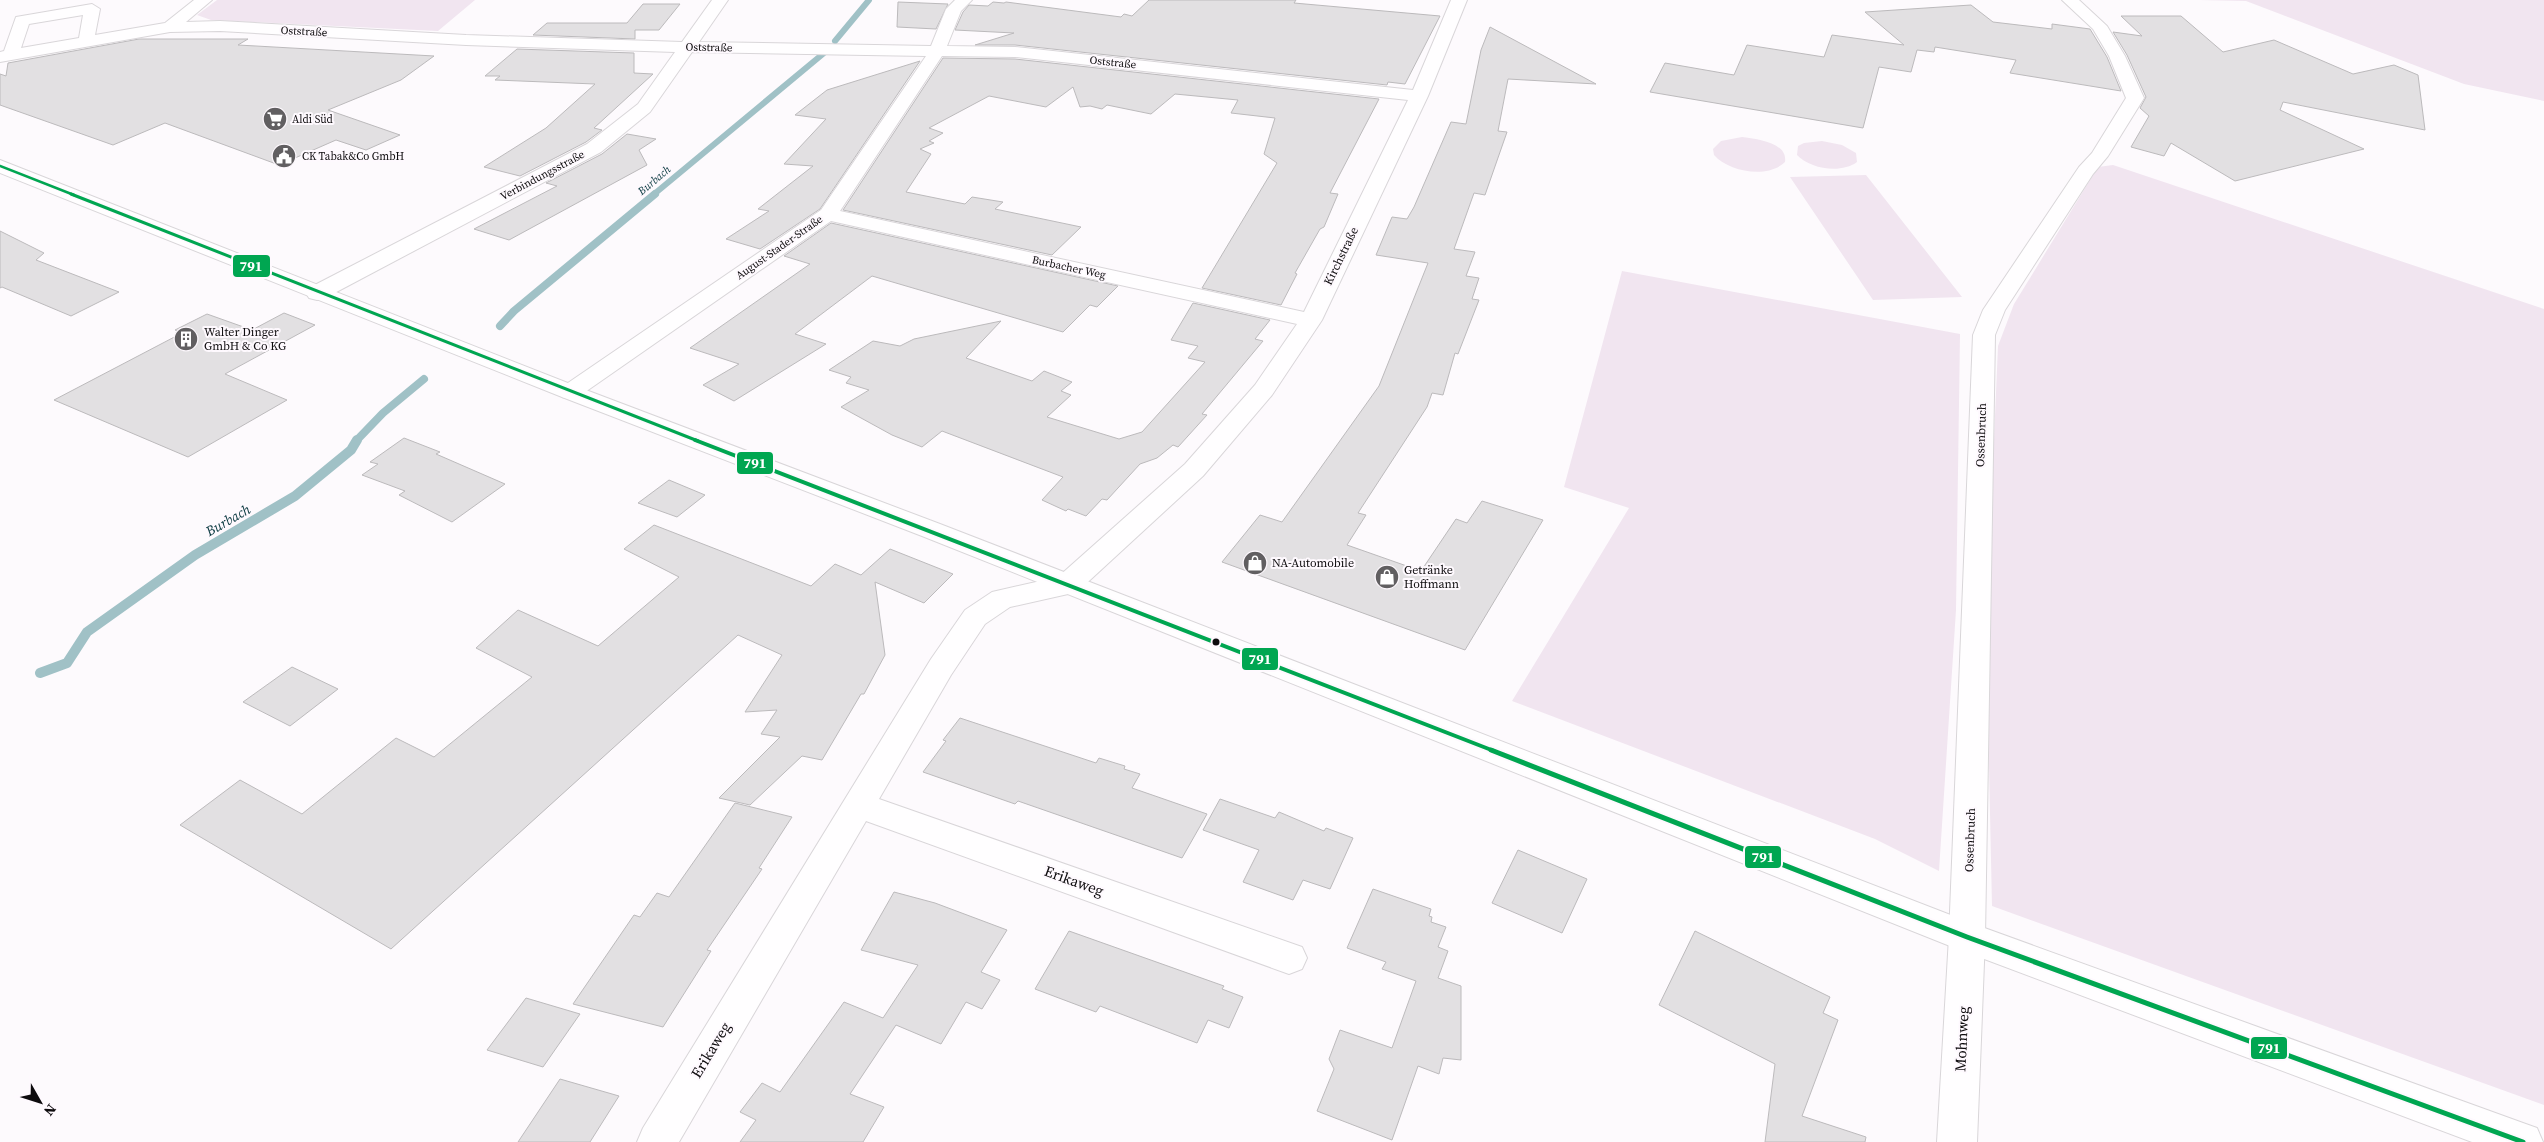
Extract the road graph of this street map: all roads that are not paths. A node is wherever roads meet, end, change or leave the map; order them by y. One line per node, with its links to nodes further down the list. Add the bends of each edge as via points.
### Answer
1 (204, 0): 6 (street)
2 (720, 0): 8 (street, Verbindungsstraße)
3 (964, 0): 9 (street, August-Stader-Straße, via 954,9)
4 (1459, 0): 11 (street, Kirchstraße)
5 (2070, 0): 19 (street, Ossenbruch, via 2099,26 2135,98 1994,310 1984,335)
6 (170, 27): 7 (street, Oststraße); 8 (street, Oststraße, via 220,26 466,40)
7 (86, 42): 10 (street, Oststraße); 10 (street, via 92,9 22,20)
8 (688, 47): 9 (street, Oststraße); 14 (street, Verbindungsstraße, via 644,108 594,148)
9 (936, 51): 11 (street, Oststraße, via 1061,56); 13 (street, August-Stader-Straße)
10 (5, 56)
11 (1418, 96): 15 (street, Kirchstraße)
12 (0, 166): 14 (street)
13 (828, 214): 15 (street, Burbacher Weg); 16 (street, August-Stader-Straße)
14 (317, 293): 16 (street)
15 (1311, 320): 17 (street, Kirchstraße, via 1264,390 1194,470)
16 (570, 392): 17 (street)
17 (1067, 585): 18 (street, Erikaweg, via 1002,599 975,617 941,667); 19 (street)
18 (859, 805): 20 (street, Erikaweg); 21 (street, Erikaweg)
19 (1968, 937): 22 (street, Mohnweg); 23 (street)
20 (1289, 958)
21 (656, 1142)
22 (1957, 1142)
23 (2523, 1142)

